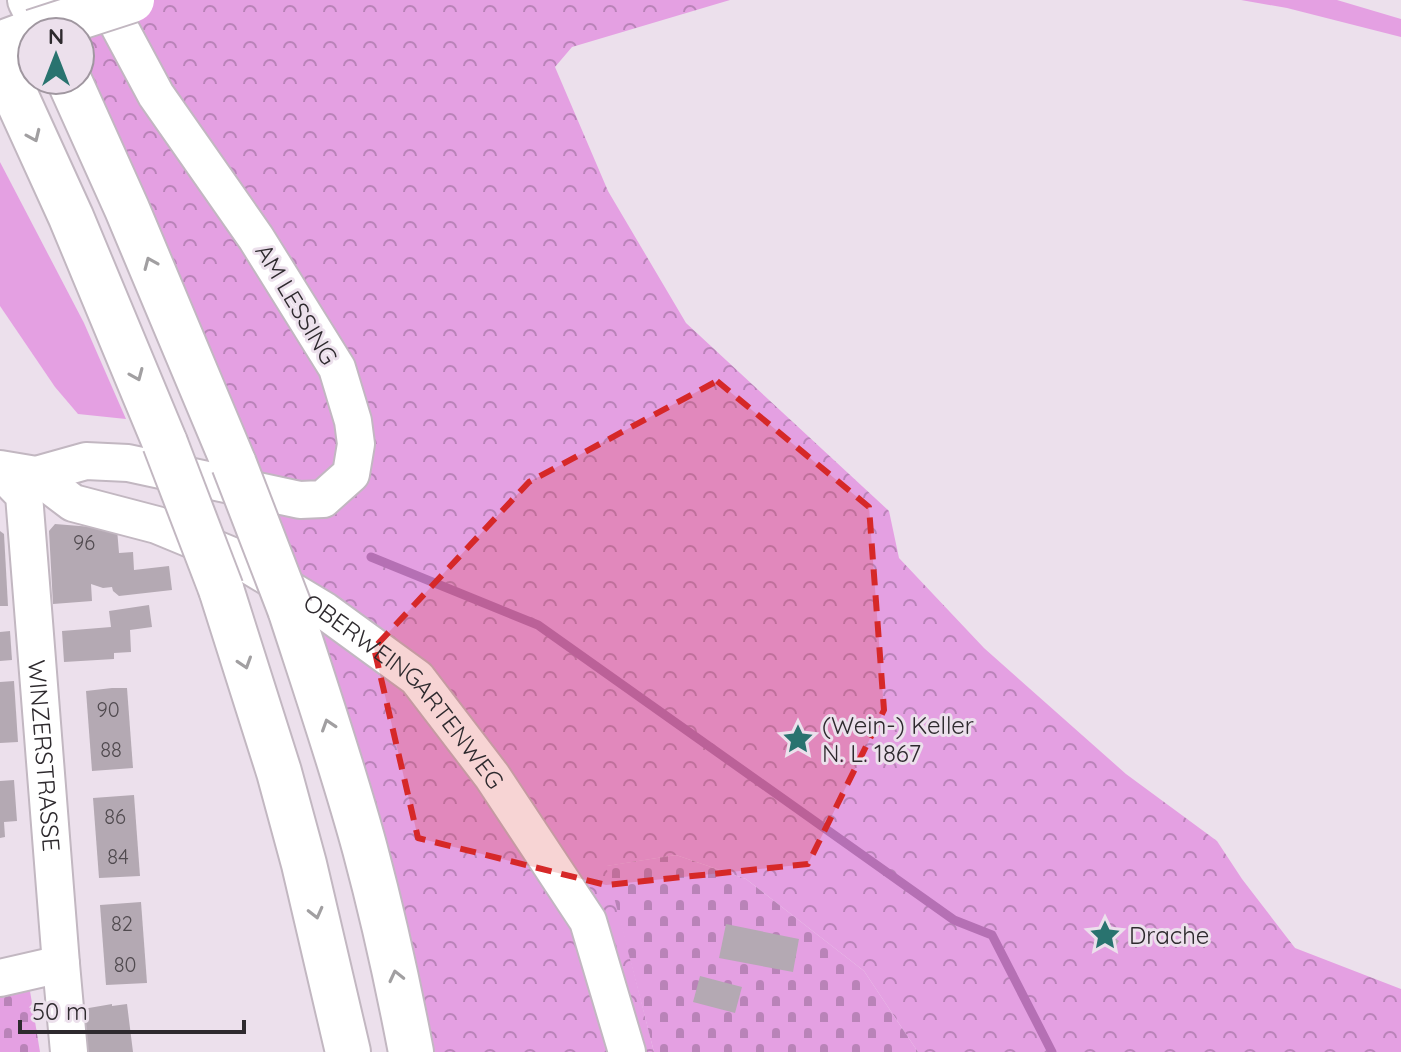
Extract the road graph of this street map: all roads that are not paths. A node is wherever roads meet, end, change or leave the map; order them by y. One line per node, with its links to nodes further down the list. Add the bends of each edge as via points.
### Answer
1 (105, 0): 7 (street, AM LESSING, via 156,95 256,238 337,368 356,444 351,474 323,499 300,500 128,463 86,461)
2 (132, 0): 3 (main road, bridge)
3 (82, 16)
4 (0, 66): 11 (main road, one-way to 11, bridge, via 71,217 221,589 304,864)
5 (76, 96): 12 (main road, one-way to 5, bridge, via 365,850 290,609 234,464)
6 (0, 470): 7 (street, AM LESSING); 8 (street, WINZERSTRASSE, via 24,495)
7 (36, 475): 13 (street, OBERWEINGARTENWEG, via 73,503 157,525 237,558 325,611 417,678 492,776 588,921)
8 (61, 964): 9 (street); 10 (street, WINZERSTRASSE)
9 (0, 978)
10 (69, 1052)
11 (348, 1052)
12 (411, 1052)
13 (627, 1052)

